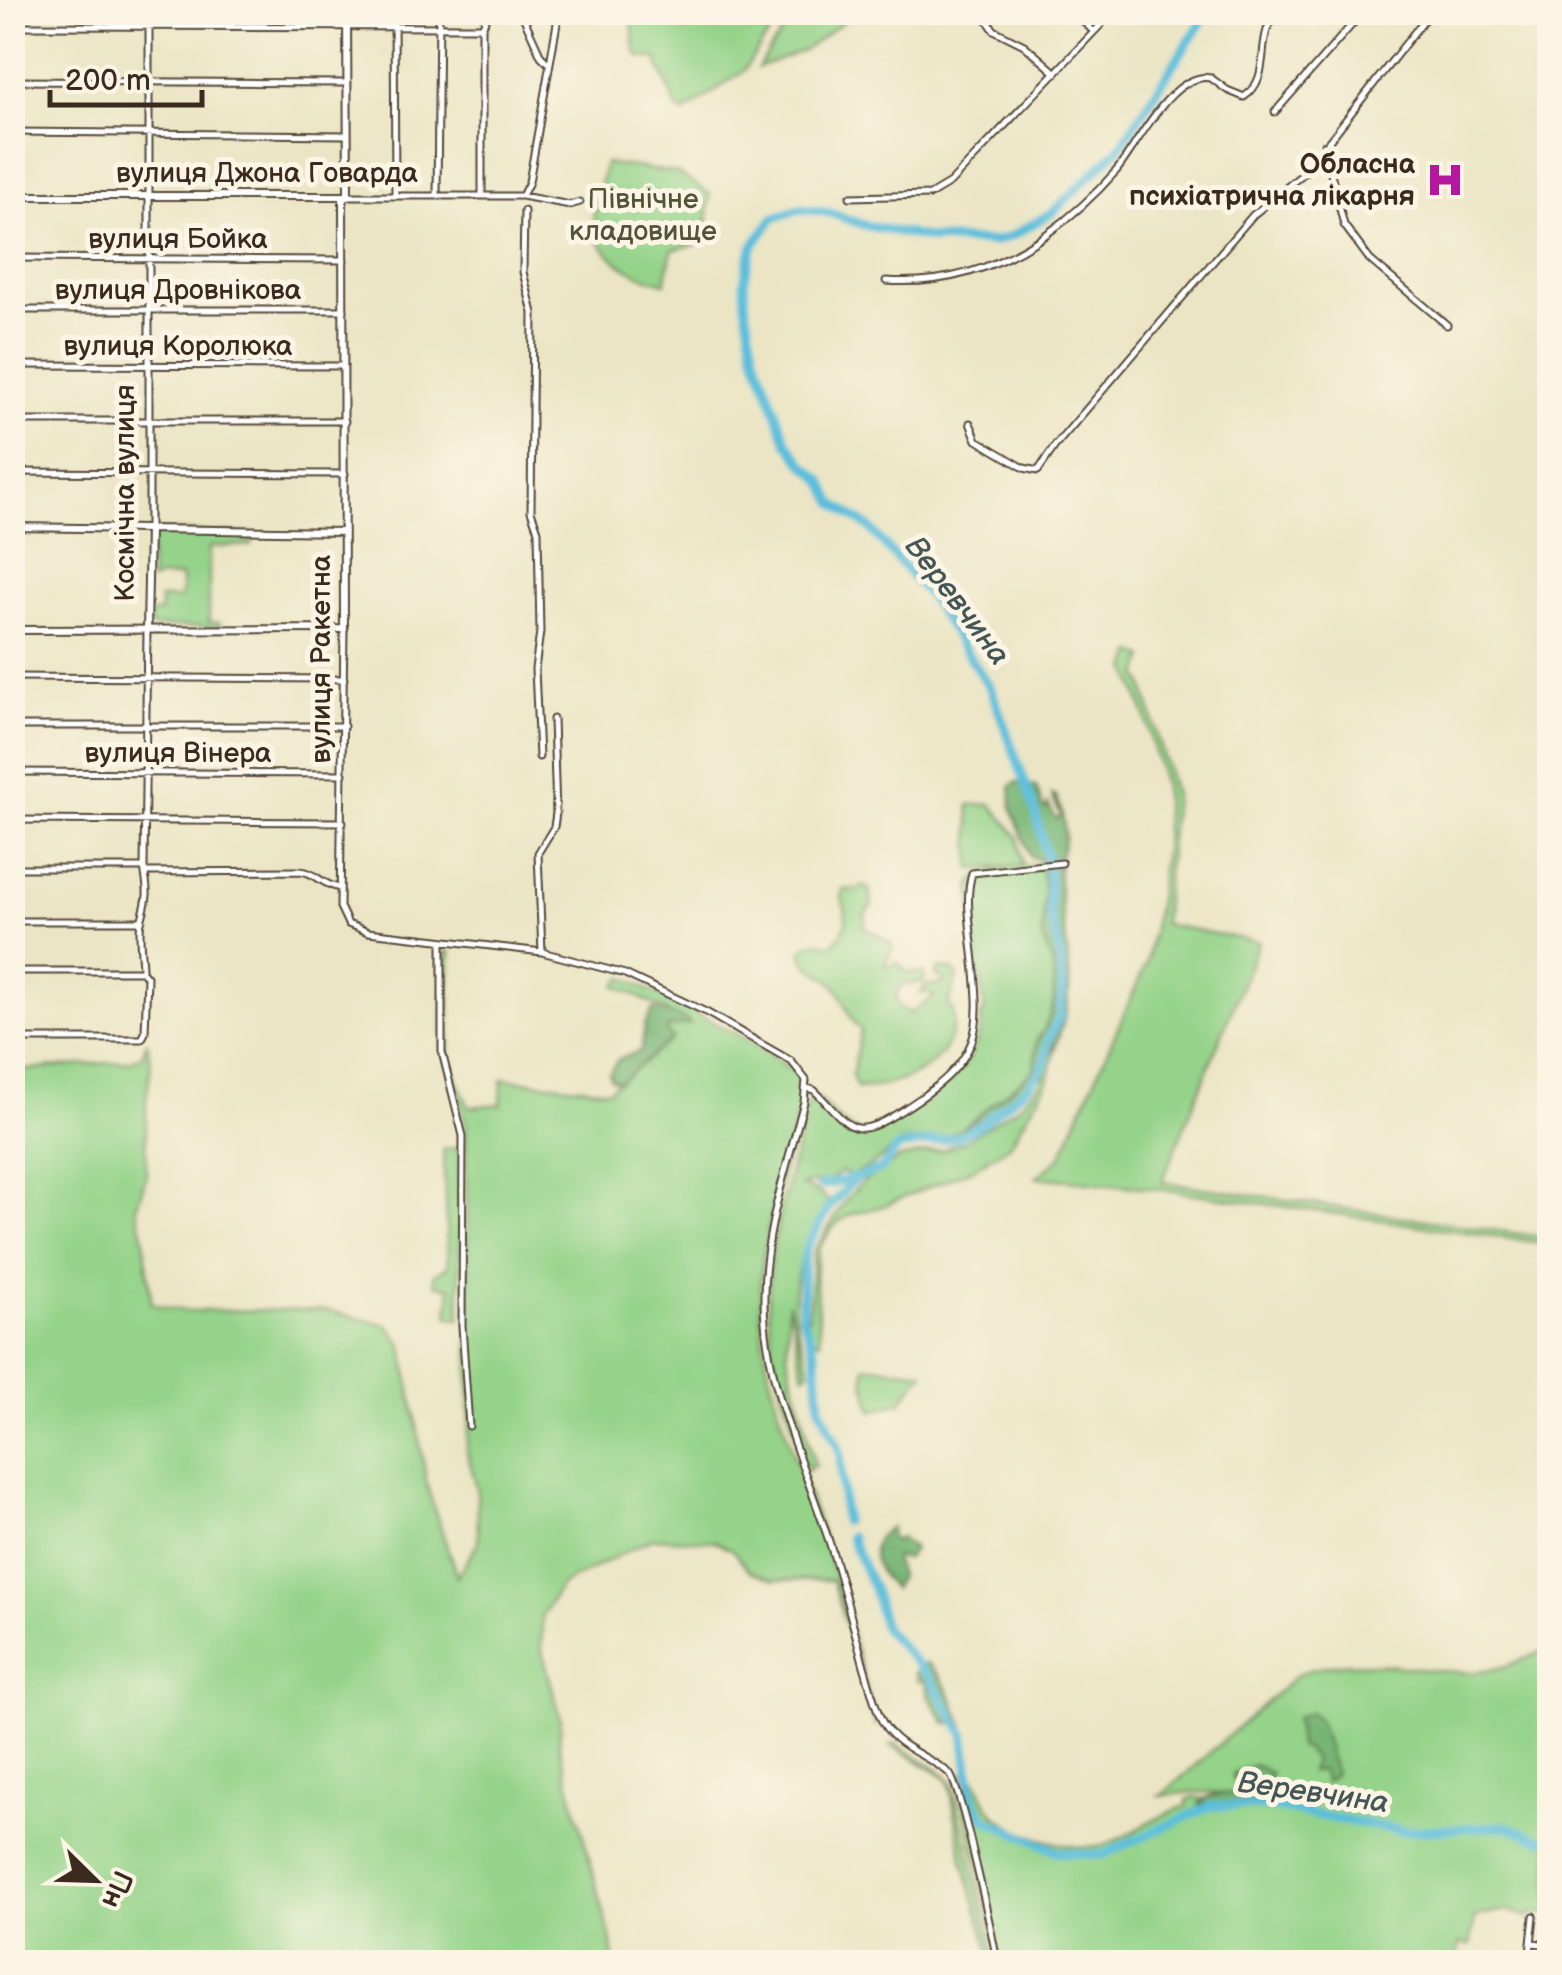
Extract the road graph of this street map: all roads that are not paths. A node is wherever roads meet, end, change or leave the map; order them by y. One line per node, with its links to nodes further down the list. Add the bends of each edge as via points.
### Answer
1 (149, 12): 16 (street, Космічна вулиця)
2 (348, 12): 17 (street, вулиця Ракетна)
3 (394, 12): 18 (street)
4 (439, 12): 19 (street)
5 (482, 12): 20 (street)
6 (520, 12): 22 (street)
7 (559, 12): 22 (street)
8 (982, 12): 23 (street, via 994,30)
9 (1074, 12): 21 (street)
10 (1113, 12): 21 (street)
11 (1278, 12): 45 (street, via 1266,28 1252,91 1244,97 1212,78 1195,79 1165,102 1114,174 1045,236 967,274 923,283)
12 (1362, 12): 27 (street)
13 (1411, 12): 14 (street)
14 (1427, 15): 31 (street)
15 (12, 26): 16 (street)
16 (149, 26): 17 (street); 25 (street, Космічна вулиця)
17 (348, 26): 18 (street); 26 (street, вулиця Ракетна)
18 (394, 27): 19 (street); 32 (street)
19 (438, 27): 20 (street); 36 (street)
20 (482, 27): 37 (street)
21 (1093, 31): 23 (street)
22 (548, 63): 38 (street, via 530,182)
23 (1056, 73): 39 (street, via 938,192)
24 (12, 81): 25 (street)
25 (148, 81): 26 (street); 29 (street, Космічна вулиця)
26 (348, 83): 30 (street, вулиця Ракетна)
27 (1275, 112)
28 (12, 132): 29 (street)
29 (149, 133): 30 (street); 34 (street, Космічна вулиця)
30 (348, 134): 35 (street, вулиця Ракетна)
31 (1324, 144): 49 (street, via 1344,225 1370,260); 56 (street, via 1298,180 1252,215 1038,471 977,440)
32 (395, 194): 35 (street, вулиця Джона Говарда); 36 (street, вулиця Джона Говарда)
33 (12, 196): 34 (street, вулиця Джона Говарда)
34 (148, 196): 35 (street, вулиця Джона Говарда); 43 (street, Космічна вулиця)
35 (345, 196): 44 (street, вулиця Ракетна)
36 (437, 196): 37 (street, вулиця Джона Говарда)
37 (482, 196): 38 (street, вулиця Джона Говарда)
38 (522, 196): 40 (street, вулиця Джона Говарда)
39 (850, 197)
40 (580, 202)
41 (524, 211): 73 (street, via 523,272 533,313)
42 (12, 258): 43 (street, вулиця Бойка)
43 (147, 260): 44 (street, вулиця Бойка); 47 (street, Космічна вулиця)
44 (344, 260): 48 (street, вулиця Ракетна)
45 (886, 281)
46 (12, 310): 47 (street, вулиця Дровнікова)
47 (148, 310): 48 (street, вулиця Дровнікова); 51 (street, Космічна вулиця)
48 (344, 310): 52 (street, вулиця Ракетна)
49 (1447, 325)
50 (12, 365): 51 (street, вулиця Королюка)
51 (148, 366): 52 (street, вулиця Королюка); 54 (street, Космічна вулиця)
52 (344, 366): 55 (street, вулиця Ракетна)
53 (12, 420): 54 (street)
54 (148, 421): 55 (street); 58 (street, Космічна вулиця)
55 (344, 421): 59 (street, вулиця Ракетна)
56 (970, 423)
57 (12, 472): 58 (street)
58 (148, 472): 59 (street); 61 (street, Космічна вулиця)
59 (345, 474): 62 (street, вулиця Ракетна)
60 (12, 527): 61 (street)
61 (149, 528): 62 (street); 65 (street, Космічна вулиця)
62 (344, 532): 63 (street, вулиця Ракетна)
63 (344, 628): 65 (street); 68 (street, вулиця Ракетна)
64 (12, 630): 65 (street)
65 (147, 631): 67 (street, Космічна вулиця)
66 (12, 678): 67 (street)
67 (145, 678): 68 (street); 71 (street, Космічна вулиця)
68 (344, 679): 72 (street, вулиця Ракетна)
69 (553, 719): 87 (street, via 556,813 538,853)
70 (12, 726): 71 (street)
71 (146, 726): 72 (street); 75 (street, Космічна вулиця)
72 (344, 726): 76 (street, вулиця Ракетна)
73 (538, 756)
74 (12, 772): 75 (street, вулиця Вінера)
75 (147, 773): 76 (street, вулиця Вінера); 78 (street, Космічна вулиця)
76 (343, 774): 79 (street, вулиця Ракетна)
77 (12, 820): 78 (street)
78 (145, 820): 79 (street); 82 (street, Космічна вулиця)
79 (342, 822): 83 (street, вулиця Ракетна)
80 (1062, 862): 91 (street, вулиця Ракетна, via 972,873 966,898 978,1026 944,1081 866,1130 850,1125)
81 (12, 868): 82 (street)
82 (145, 870): 83 (street, via 300,871); 85 (street, Космічна вулиця, via 148,905)
83 (340, 888): 86 (street, вулиця Ракетна, via 342,914 353,926)
84 (12, 921): 85 (street)
85 (141, 921): 89 (street, Космічна вулиця)
86 (442, 940): 87 (street, вулиця Ракетна); 92 (street, via 442,1052 463,1136)
87 (542, 952): 91 (street, вулиця Ракетна, via 616,970 678,998 791,1061)
88 (12, 971): 89 (street)
89 (143, 972): 90 (street, Космічна вулиця, via 144,1037)
90 (12, 1039)
91 (807, 1088): 96 (street, via 767,1266 768,1344 874,1701 897,1739 952,1775)
92 (469, 1426)
93 (1534, 1916): 94 (street)
94 (1533, 1943): 95 (street); 97 (street)
95 (1550, 1945)
96 (997, 1962)
97 (1529, 1962)

